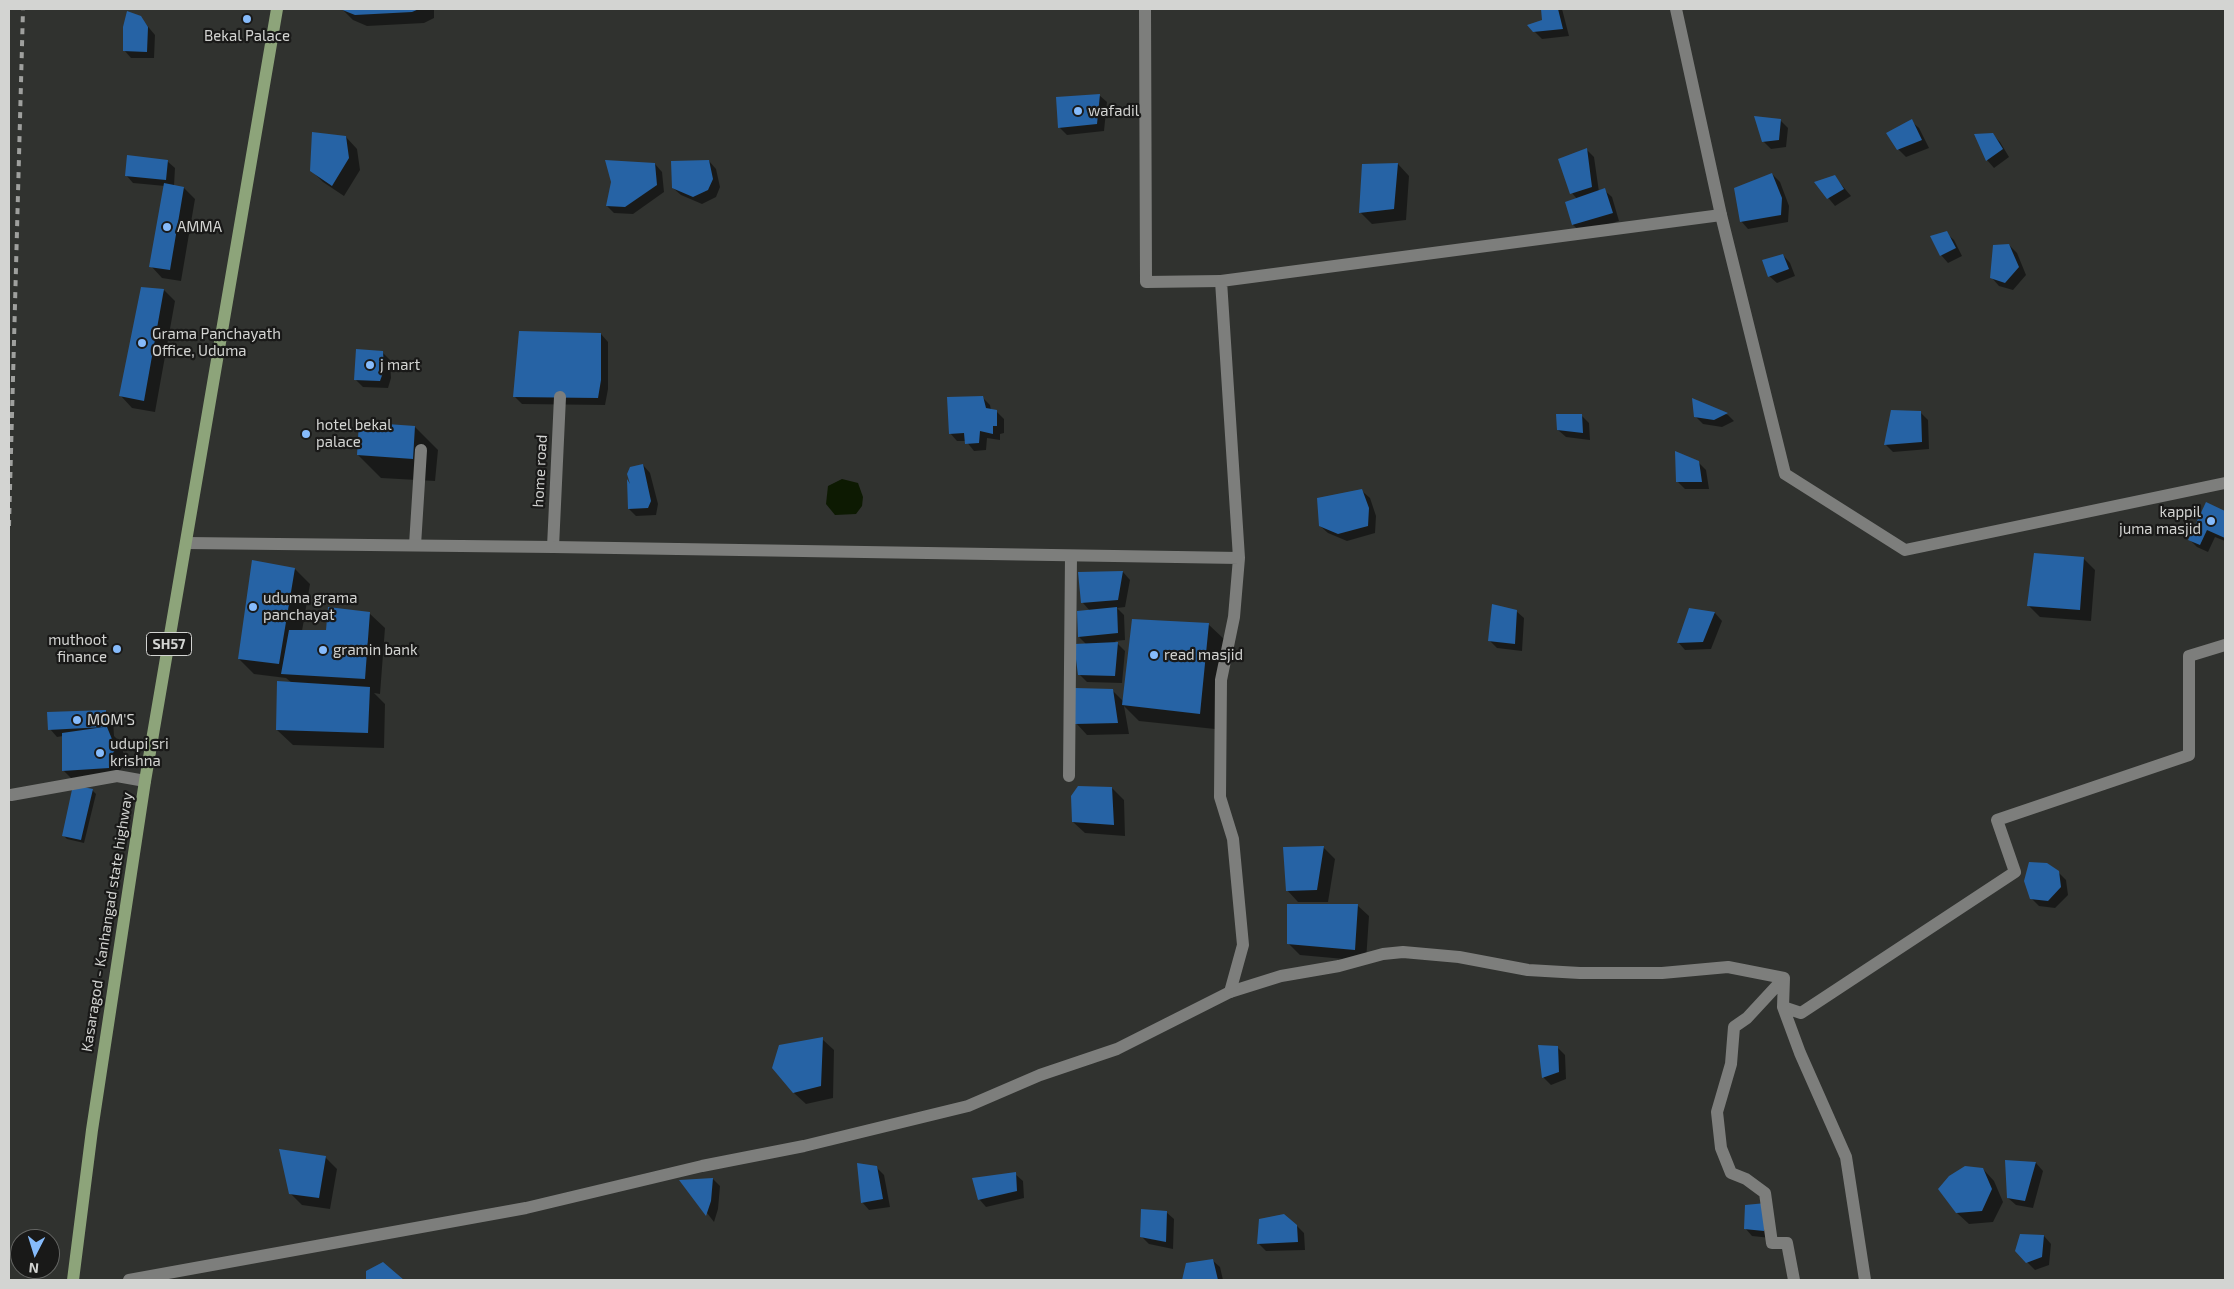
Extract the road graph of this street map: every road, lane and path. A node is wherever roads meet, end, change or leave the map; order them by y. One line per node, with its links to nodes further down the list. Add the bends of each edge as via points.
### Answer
1 (277, 9): 9 (main road, Kasaragod - Kanhangad state highway / SH57)
2 (1145, 9): 5 (street, via 1146,282)
3 (1676, 9): 4 (street)
4 (1721, 215): 5 (street); 8 (street, via 1786,474 1905,550)
5 (1221, 281): 13 (street)
6 (560, 397): 11 (street, home road)
7 (421, 450): 10 (street)
8 (2225, 483)
9 (186, 544): 10 (street); 16 (main road, Kasaragod - Kanhangad state highway / SH57)
10 (415, 546): 11 (street)
11 (553, 547): 12 (street)
12 (1071, 556): 13 (street); 15 (street)
13 (1239, 558): 19 (street, via 1234,616 1221,680 1220,797 1233,840 1243,946)
14 (2225, 645): 20 (street, via 2189,656 2189,755 1997,820 2015,872 1801,1013)
15 (1069, 776)
16 (145, 781): 17 (street, via 117,776); 21 (main road, Kasaragod - Kanhangad state highway / SH57)
17 (11, 795)
18 (1784, 978): 19 (street, via 1728,967 1662,973 1536,970 1459,957 1402,952 1281,976); 20 (street); 23 (street, via 1747,1018 1734,1027 1731,1064 1717,1112 1721,1148 1731,1173 1746,1179 1765,1194 1772,1243 1787,1243)
19 (1230, 992): 22 (street, via 1117,1049 1040,1075 968,1106 526,1208)
20 (1783, 1007): 24 (street, via 1846,1157)
21 (73, 1280)
22 (129, 1280)
23 (1794, 1280)
24 (1865, 1280)

